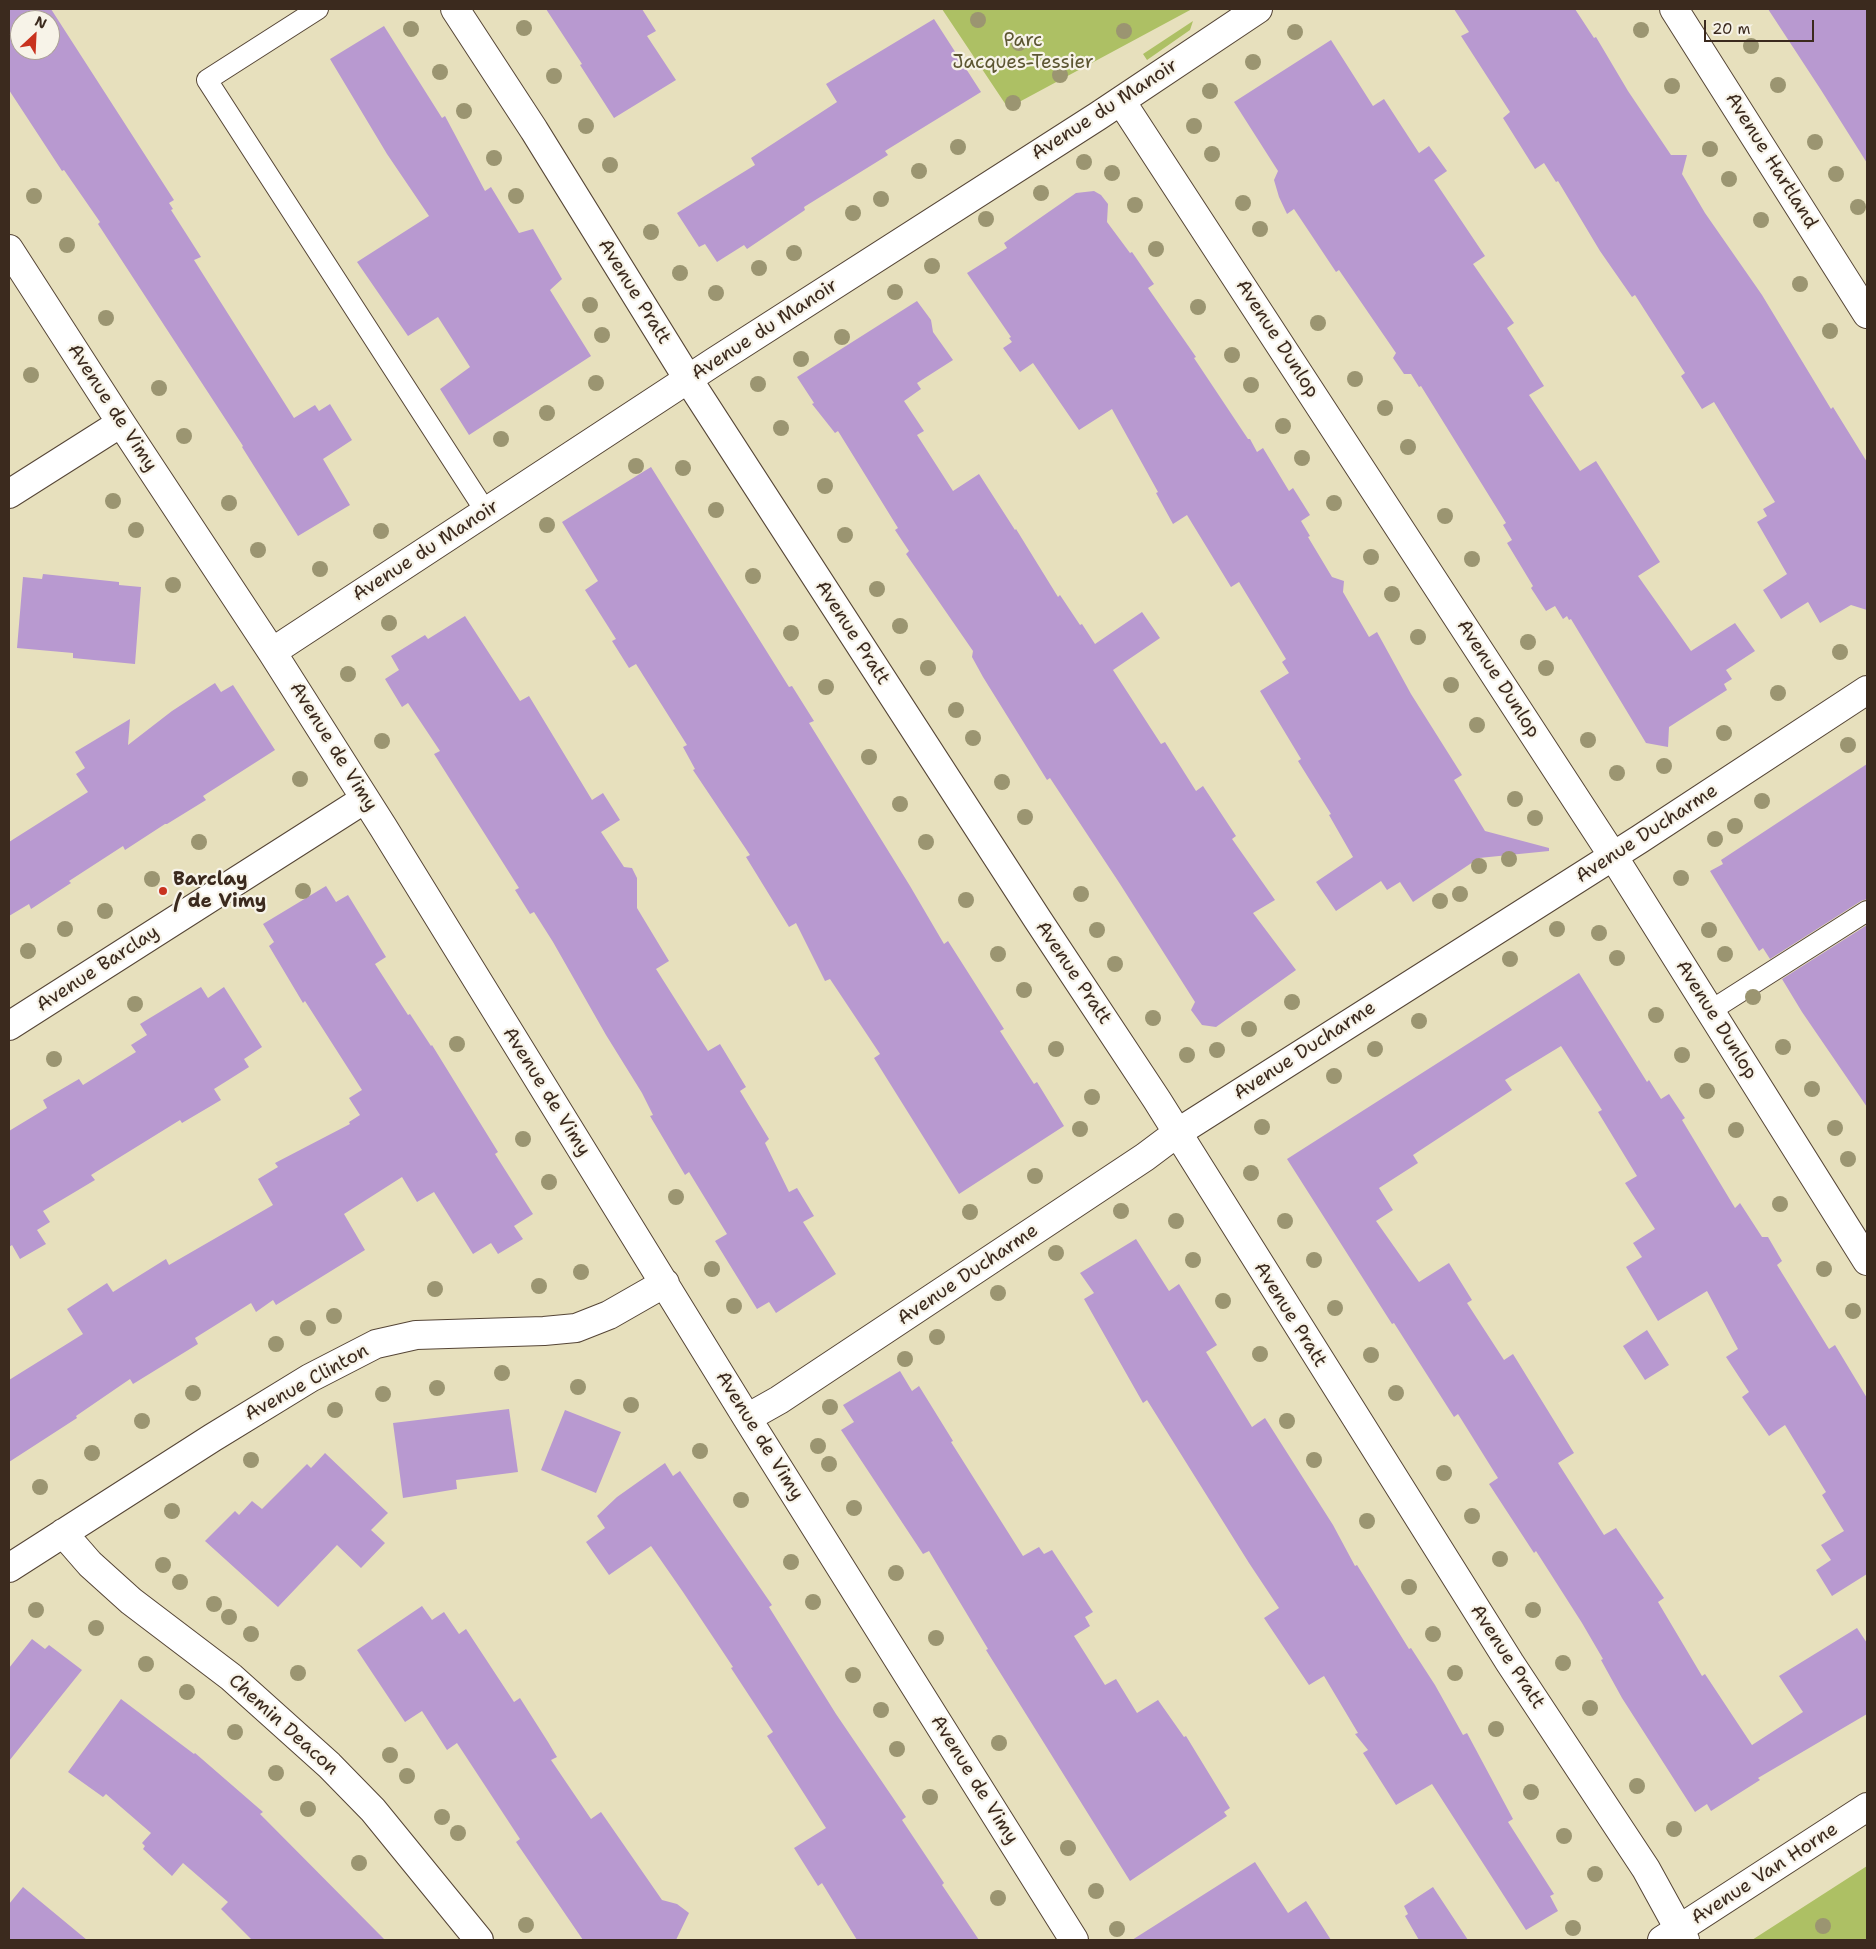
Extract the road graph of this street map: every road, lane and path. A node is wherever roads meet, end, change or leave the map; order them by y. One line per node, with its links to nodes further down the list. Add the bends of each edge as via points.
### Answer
1 (318, 9): 11 (lane, via 207,80)
2 (455, 9): 8 (street, Avenue Pratt)
3 (1258, 9): 5 (street, Avenue du Manoir)
4 (1674, 9): 7 (street, Avenue Hartland)
5 (1121, 101): 8 (street, Avenue du Manoir); 15 (street, Avenue Dunlop)
6 (9, 249): 9 (street, Avenue de Vimy)
7 (1867, 314)
8 (688, 379): 11 (street, Avenue du Manoir); 19 (street, Avenue Pratt)
9 (120, 423): 10 (street); 12 (street, Avenue de Vimy)
10 (9, 494)
11 (486, 512): 12 (street, Avenue du Manoir)
12 (272, 652): 14 (street, Avenue de Vimy)
13 (1867, 690): 15 (street, Avenue Ducharme)
14 (365, 799): 18 (street, Avenue Barclay); 21 (street, Avenue de Vimy)
15 (1613, 856): 17 (street, Avenue Dunlop); 19 (street, Avenue Ducharme)
16 (1867, 911): 17 (lane)
17 (1710, 1011): 20 (street, Avenue Dunlop)
18 (9, 1026)
19 (1177, 1133): 22 (street, Avenue Ducharme); 26 (street, Avenue Pratt, via 1510,1664 1650,1876)
20 (1867, 1261)
21 (665, 1283): 22 (street, Avenue de Vimy); 23 (street, Avenue Clinton, via 609,1316 576,1328 416,1335 376,1344 310,1378)
22 (748, 1418): 28 (street, Avenue de Vimy)
23 (63, 1533): 24 (street, Avenue Clinton); 27 (street, Chemin Deacon, via 90,1564 131,1601 230,1677 329,1766 373,1810)
24 (9, 1568)
25 (1867, 1807): 26 (street, Avenue Van Horne)
26 (1676, 1936)
27 (479, 1940)
28 (1074, 1940)

